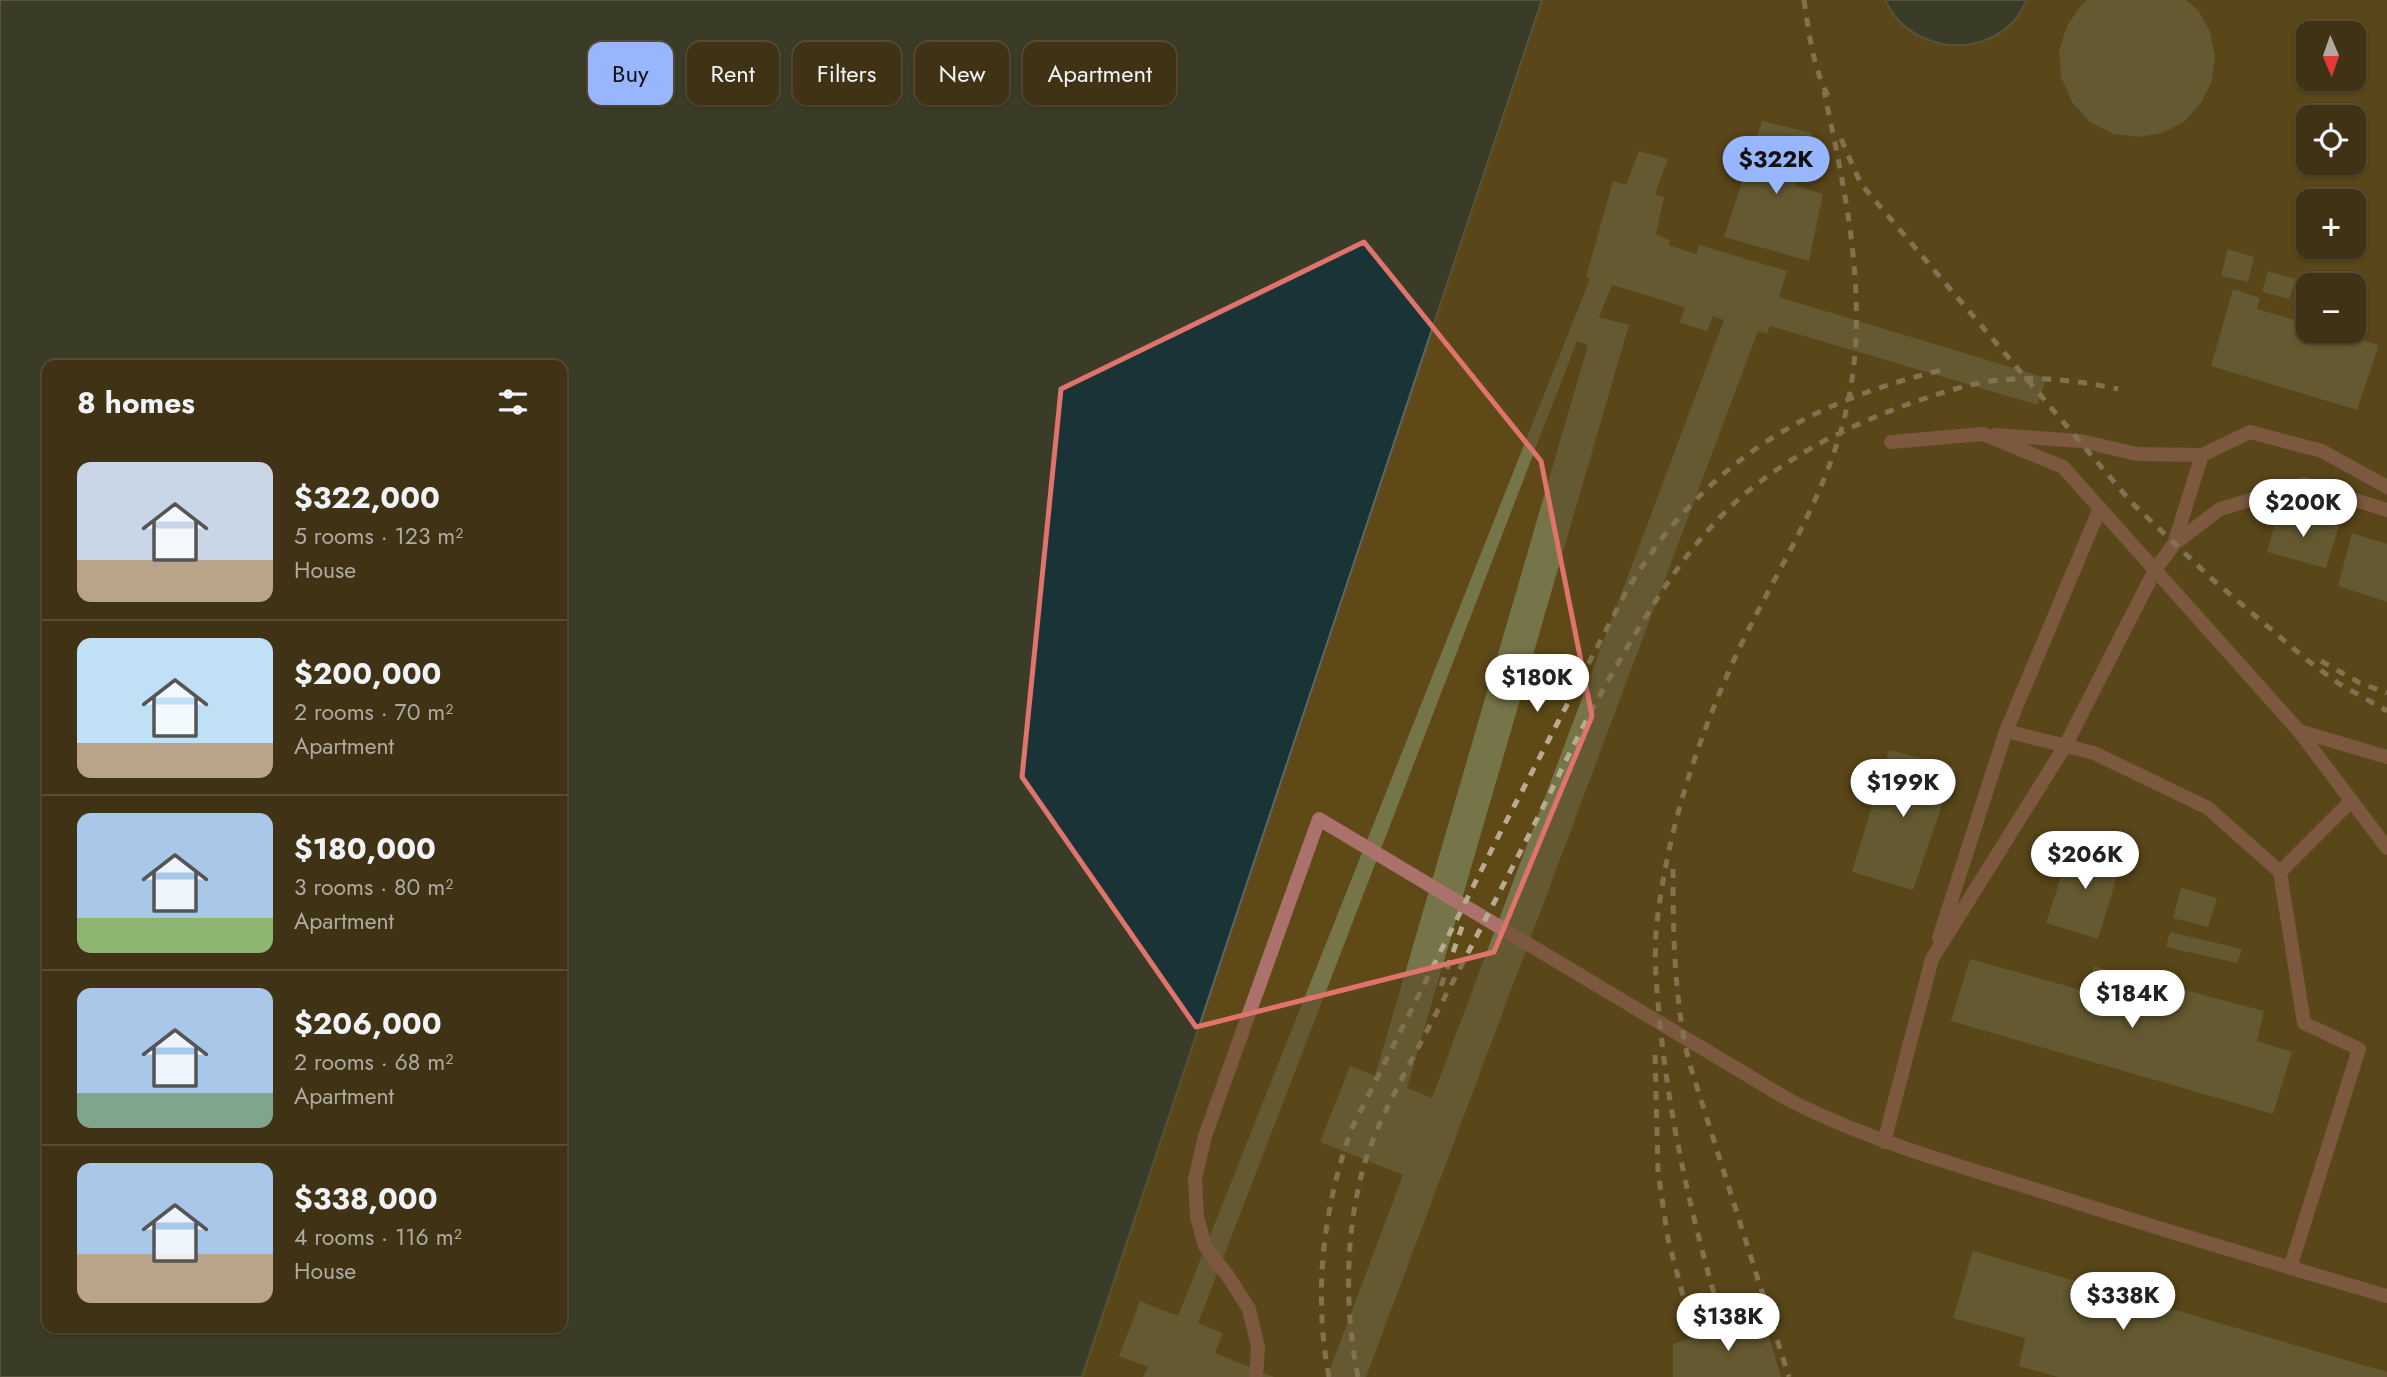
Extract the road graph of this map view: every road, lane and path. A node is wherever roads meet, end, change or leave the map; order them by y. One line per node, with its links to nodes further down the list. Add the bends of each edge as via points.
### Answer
1 (1983, 434): 2 (lane); 3 (lane, via 2081,441 2137,454); 5 (lane, via 2063,467)
2 (1891, 442)
3 (2202, 455): 4 (lane, via 2250,432 2322,451); 7 (lane)
4 (2387, 487)
5 (2100, 508): 8 (lane); 9 (lane)
6 (2387, 510): 7 (lane, via 2304,484 2220,509)
7 (2174, 544): 8 (lane)
8 (2155, 570): 10 (lane); 11 (lane)
9 (2006, 731): 11 (lane); 16 (lane)
10 (2298, 731): 12 (lane); 13 (lane)
11 (2065, 746): 15 (lane, via 2094,753 2208,808); 16 (lane)
12 (2387, 757)
13 (2351, 801): 14 (lane); 15 (lane)
14 (2387, 848)
15 (2280, 872): 18 (lane, via 2304,1023 2359,1049)
16 (1932, 959): 17 (lane)
17 (1884, 1142): 18 (lane); 20 (lane, via 1789,1100 1319,819 1205,1136 1195,1179 1197,1217 1205,1246 1249,1309 1258,1347)
18 (2290, 1268): 19 (lane)
19 (2387, 1296)
20 (1255, 1377)

